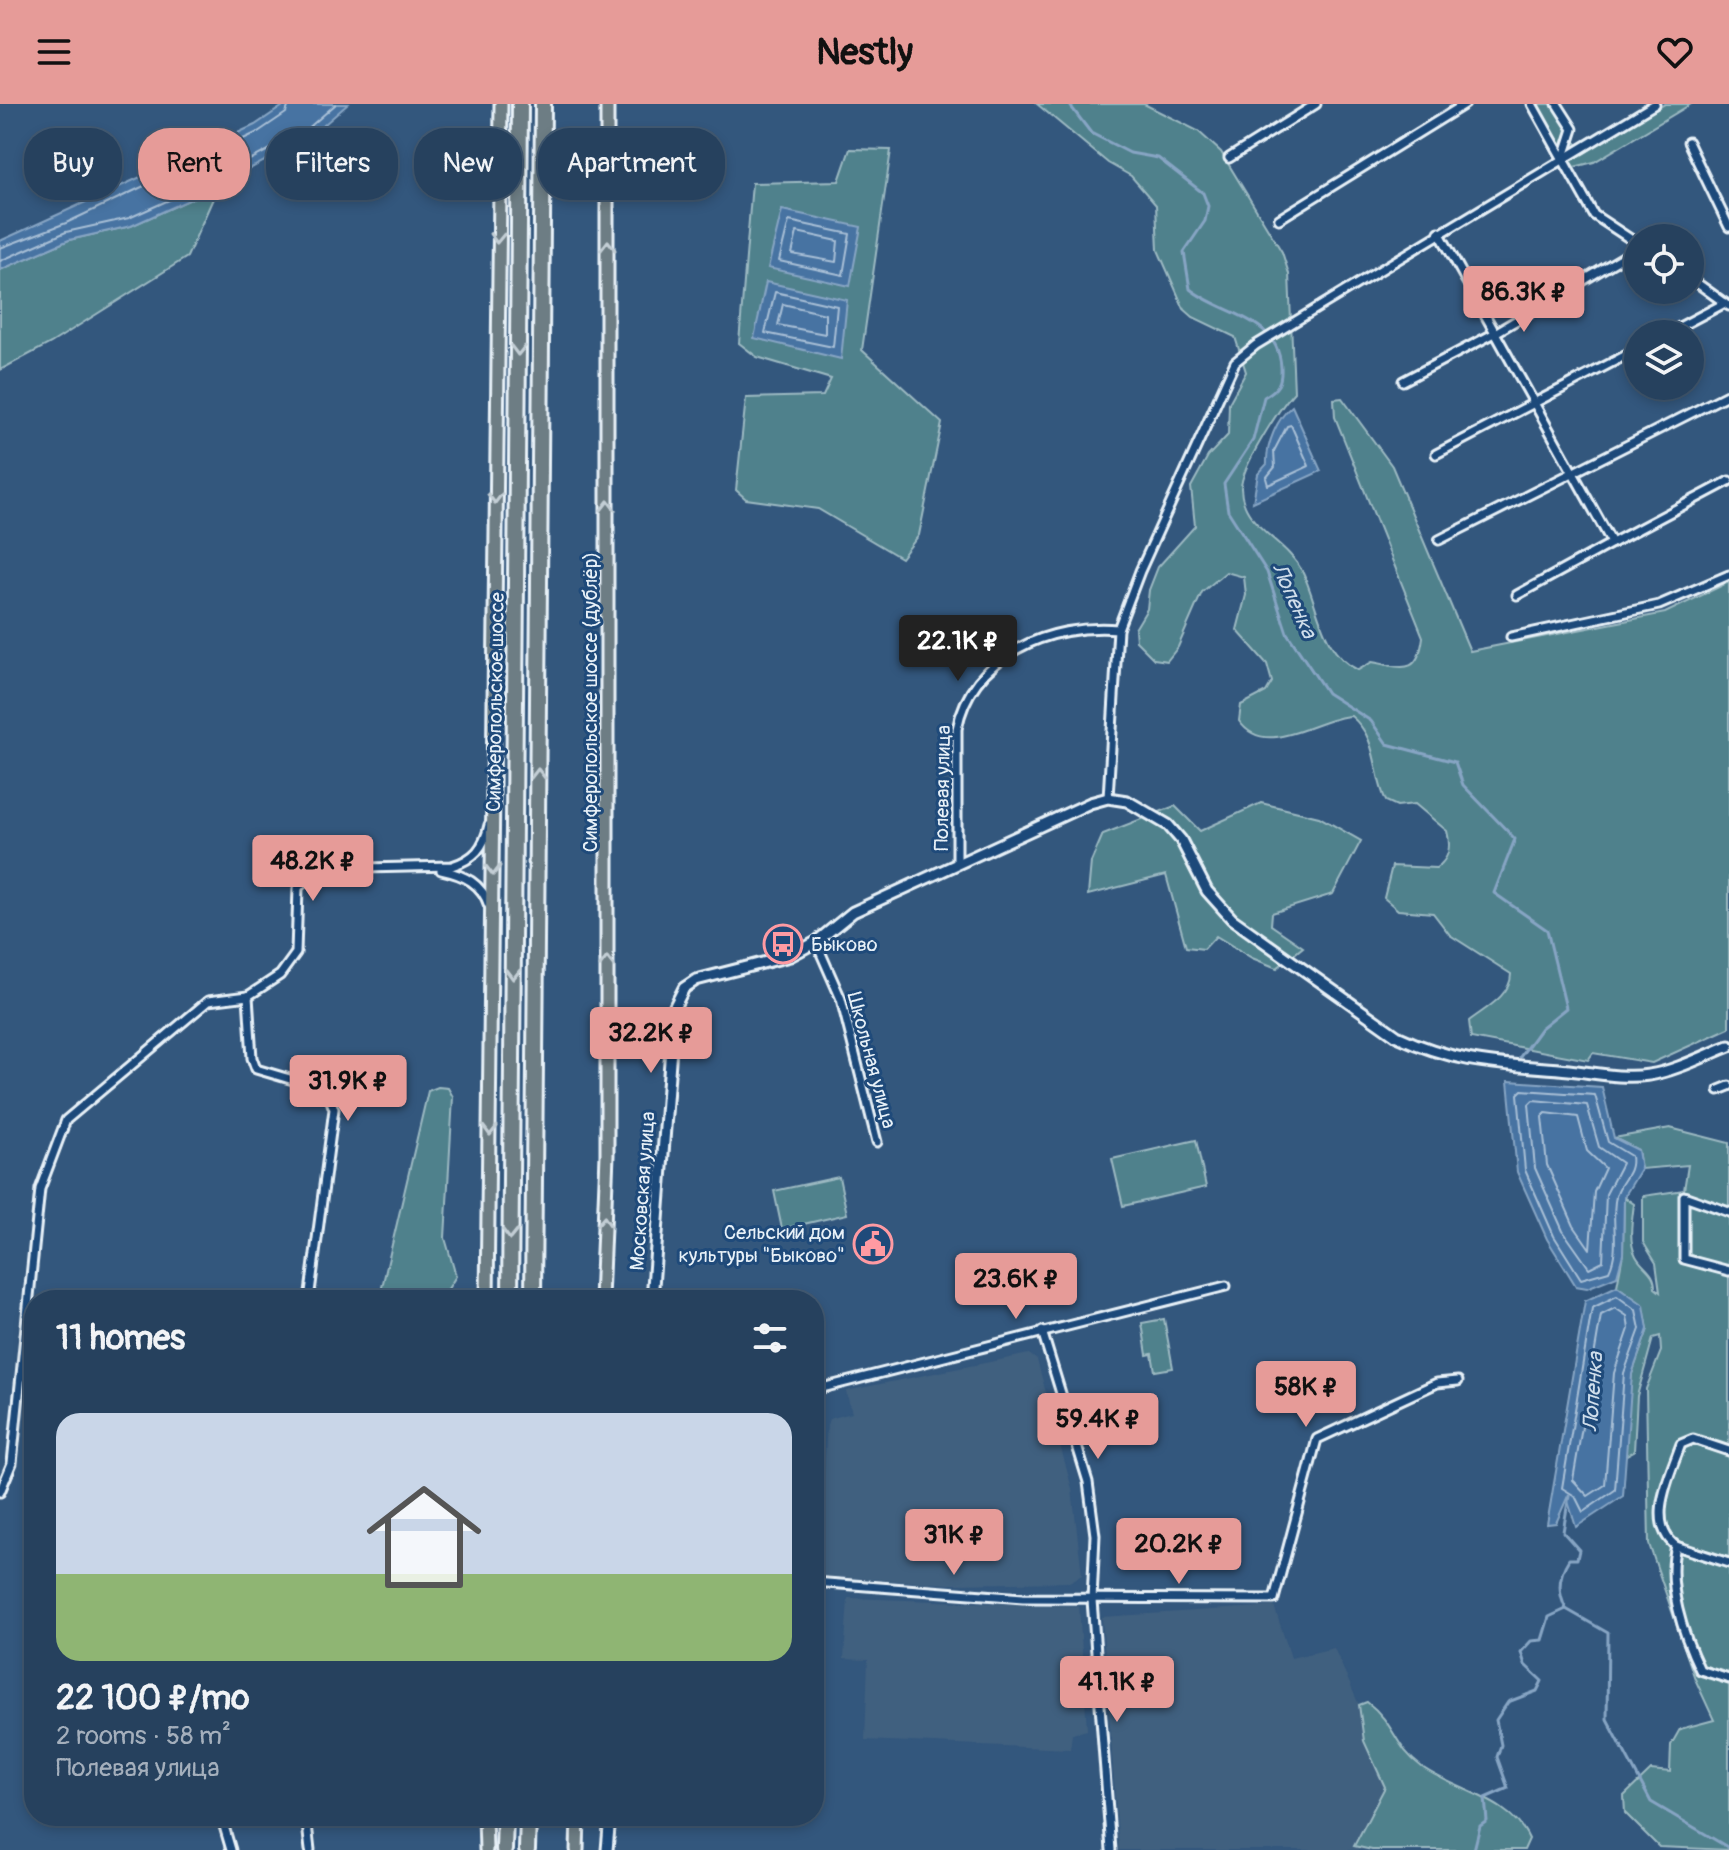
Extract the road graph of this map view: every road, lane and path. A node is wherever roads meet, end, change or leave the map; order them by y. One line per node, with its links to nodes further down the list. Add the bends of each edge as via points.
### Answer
1 (501, 104): 36 (main road, one-way to 36)
2 (520, 104): 52 (highway, Симферопольское шоссе, one-way to 52)
3 (543, 104): 53 (highway, one-way to 3)
4 (607, 104): 54 (main road, Симферопольское шоссе (дублёр), one-way to 4, via 607,1155)
5 (1316, 104): 11 (street)
6 (1465, 104): 13 (street)
7 (1532, 104): 12 (street)
8 (1557, 104): 12 (street, via 1573,129)
9 (1655, 104): 12 (street)
10 (1688, 142): 14 (street)
11 (1229, 158)
12 (1563, 160): 15 (street); 16 (street, via 1594,215)
13 (1279, 219)
14 (1729, 227)
15 (1439, 232): 21 (street); 33 (street, via 1235,362)
16 (1624, 235)
17 (1624, 256): 21 (street)
18 (1704, 288): 19 (street)
19 (1727, 304): 20 (street)
20 (1694, 320)
21 (1495, 333): 23 (street); 25 (street)
22 (1624, 356): 25 (street)
23 (1403, 381)
24 (1729, 394): 27 (street)
25 (1535, 404): 26 (street); 27 (street)
26 (1436, 454)
27 (1573, 472): 29 (street); 30 (street)
28 (1729, 481): 30 (street)
29 (1439, 540)
30 (1612, 543): 32 (street)
31 (1729, 575): 34 (street, via 1659,605)
32 (1517, 595)
33 (1118, 629): 35 (street); 37 (street, Полевая улица, via 1085,626 1043,637 998,660 971,692 961,707 957,729)
34 (1511, 637)
35 (1108, 798): 37 (street, Московская улица); 42 (street, via 1127,801 1168,825 1207,891 1232,919 1397,1036 1449,1058 1618,1077 1650,1075)
36 (493, 809): 38 (street, via 480,850 468,861); 39 (main road, one-way to 39)
37 (957, 864): 40 (street, Московская улица, via 853,912)
38 (431, 869): 39 (street, via 466,877 478,886); 41 (street, via 321,869 308,876 298,888 296,953 280,975)
39 (493, 923): 51 (main road, one-way to 51)
40 (816, 942): 45 (street, Школьная улица, via 841,999); 55 (street, Московская улица, via 790,956 696,980 677,997)
41 (248, 996): 49 (street, via 208,1001 66,1120 40,1189); 50 (street, via 256,1069 327,1090 334,1109)
42 (1729, 1046)
43 (1729, 1086): 44 (street)
44 (1719, 1090)
45 (877, 1142)
46 (1729, 1212): 47 (street, via 1684,1196 1684,1259)
47 (1729, 1271)
48 (1226, 1286): 56 (street)
49 (30, 1290)
50 (310, 1290)
51 (487, 1290)
52 (510, 1290)
53 (533, 1290)
54 (601, 1290)
55 (653, 1290)
56 (1042, 1331): 59 (street); 65 (street, via 1088,1482 1095,1535)
57 (24, 1346): 61 (street, via 12,1463)
58 (1458, 1381): 65 (street, via 1437,1383 1317,1439 1278,1594 1265,1602)
59 (824, 1387)
60 (1729, 1451): 62 (street, via 1693,1439 1681,1444 1664,1493 1660,1524 1663,1537)
61 (0, 1492)
62 (1676, 1546): 63 (street); 66 (street, via 1670,1569 1691,1651 1700,1670)
63 (1729, 1563)
64 (824, 1583): 65 (street)
65 (1092, 1600): 81 (street)
66 (1729, 1679)
67 (224, 1826): 74 (street)
68 (307, 1826): 75 (street)
69 (485, 1826): 76 (main road)
70 (505, 1826): 77 (highway)
71 (528, 1826): 78 (highway)
72 (578, 1826): 79 (main road)
73 (609, 1826): 80 (street)
74 (231, 1850)
75 (310, 1850)
76 (486, 1850)
77 (504, 1850)
78 (527, 1850)
79 (577, 1850)
80 (607, 1850)
81 (1111, 1850)

